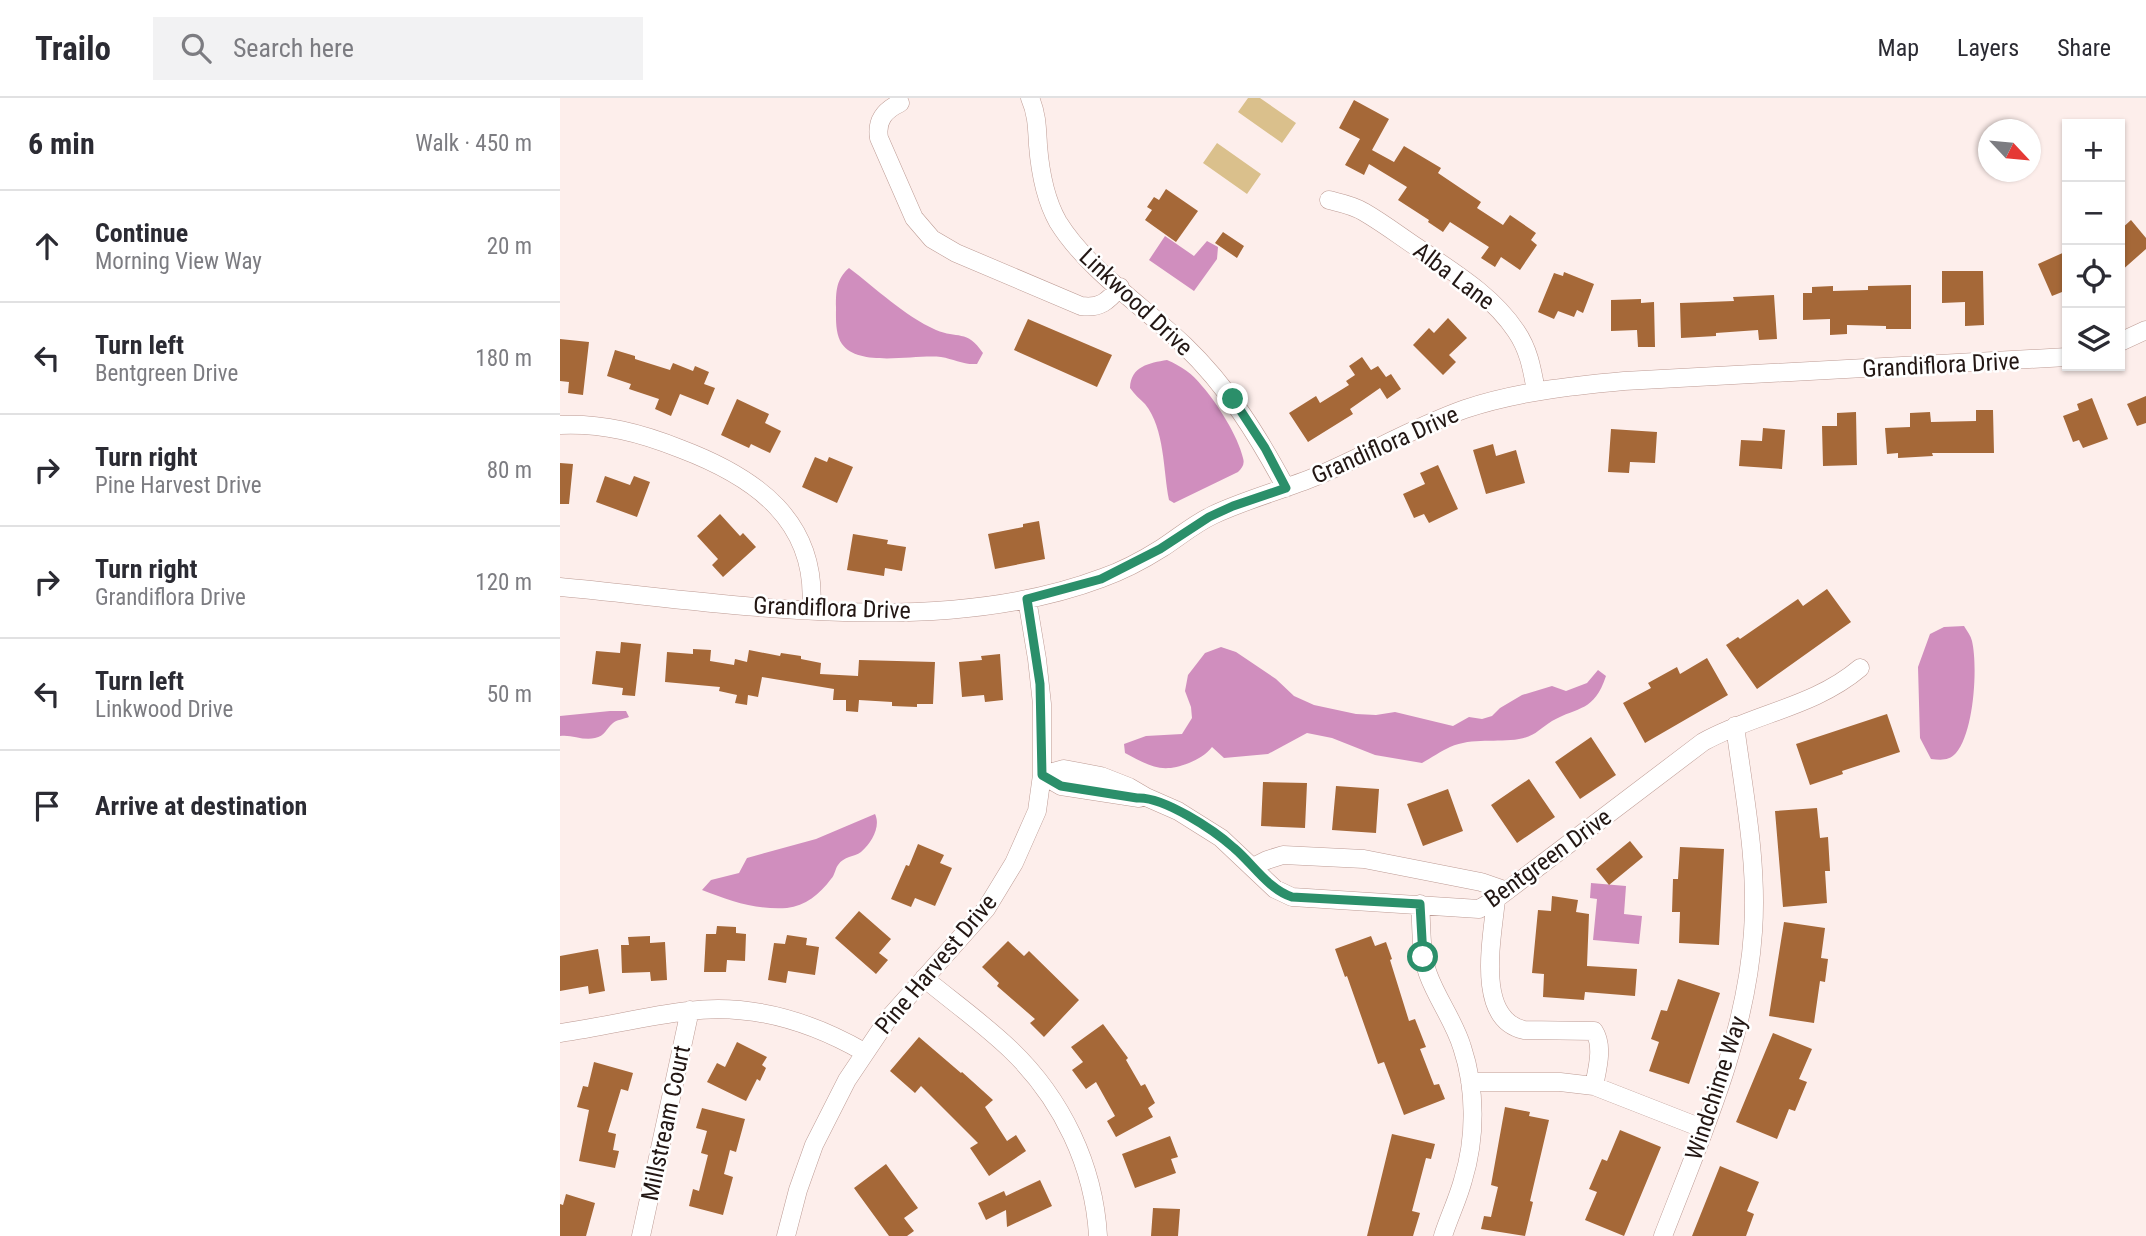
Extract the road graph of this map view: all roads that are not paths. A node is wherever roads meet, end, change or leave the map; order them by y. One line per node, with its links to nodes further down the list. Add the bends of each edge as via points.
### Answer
1 (1030, 98): 4 (street, Linkwood Drive, via 1038,126 1041,171 1056,219 1077,249)
2 (900, 103): 4 (street, via 881,119 879,138 914,218 932,239 1081,306 1108,302)
3 (1329, 200): 8 (street, Alba Lane, via 1364,212 1495,305 1525,347)
4 (1120, 287): 10 (street, Linkwood Drive, via 1219,381)
5 (2146, 330): 6 (street)
6 (2125, 340)
7 (2062, 357): 8 (street, Grandiflora Drive, via 1624,380)
8 (1536, 391): 10 (street, Grandiflora Drive, via 1452,414)
9 (560, 425): 13 (street, via 615,427 638,434 710,460 755,485 790,523 802,545 813,590)
10 (1286, 488): 12 (street, Grandiflora Drive, via 1209,517 1101,579)
11 (560, 587): 13 (street, Grandiflora Drive)
12 (1027, 599): 13 (street, Grandiflora Drive, via 958,610); 16 (street, Pine Harvest Drive, via 1040,684)
13 (811, 611)
14 (1860, 668): 15 (street, Bentgreen Drive, via 1817,697)
15 (1735, 726): 18 (street, Bentgreen Drive, via 1685,755); 26 (street, Windchime Way, via 1751,849 1753,933 1737,1033)
16 (1042, 775): 17 (street, Bentgreen Drive, via 1061,786 1146,797 1199,823 1234,847); 20 (street, Pine Harvest Drive, via 1037,811 1003,882 977,921)
17 (1253, 867): 18 (street, via 1283,855 1364,859 1481,882); 19 (street, Bentgreen Drive, via 1275,889 1292,897)
18 (1502, 895): 19 (street, Bentgreen Drive, via 1488,906 1471,909); 25 (street, via 1489,981 1504,1020 1524,1030 1594,1031 1599,1057)
19 (1420, 904): 24 (street, via 1423,957 1457,1032)
20 (924, 978): 23 (street, Pine Harvest Drive); 29 (street, via 1012,1051 1053,1100 1085,1165)
21 (690, 1010): 22 (street); 23 (street, via 775,1015 823,1031); 27 (street, Millstream Court)
22 (560, 1033)
23 (864, 1052): 28 (street, Pine Harvest Drive, via 814,1145)
24 (1470, 1082): 25 (street); 30 (street, via 1473,1124 1469,1160)
25 (1594, 1086): 26 (street)
26 (1704, 1129): 31 (street, Windchime Way)
27 (641, 1236)
28 (786, 1236)
29 (1098, 1236)
30 (1443, 1236)
31 (1663, 1236)

